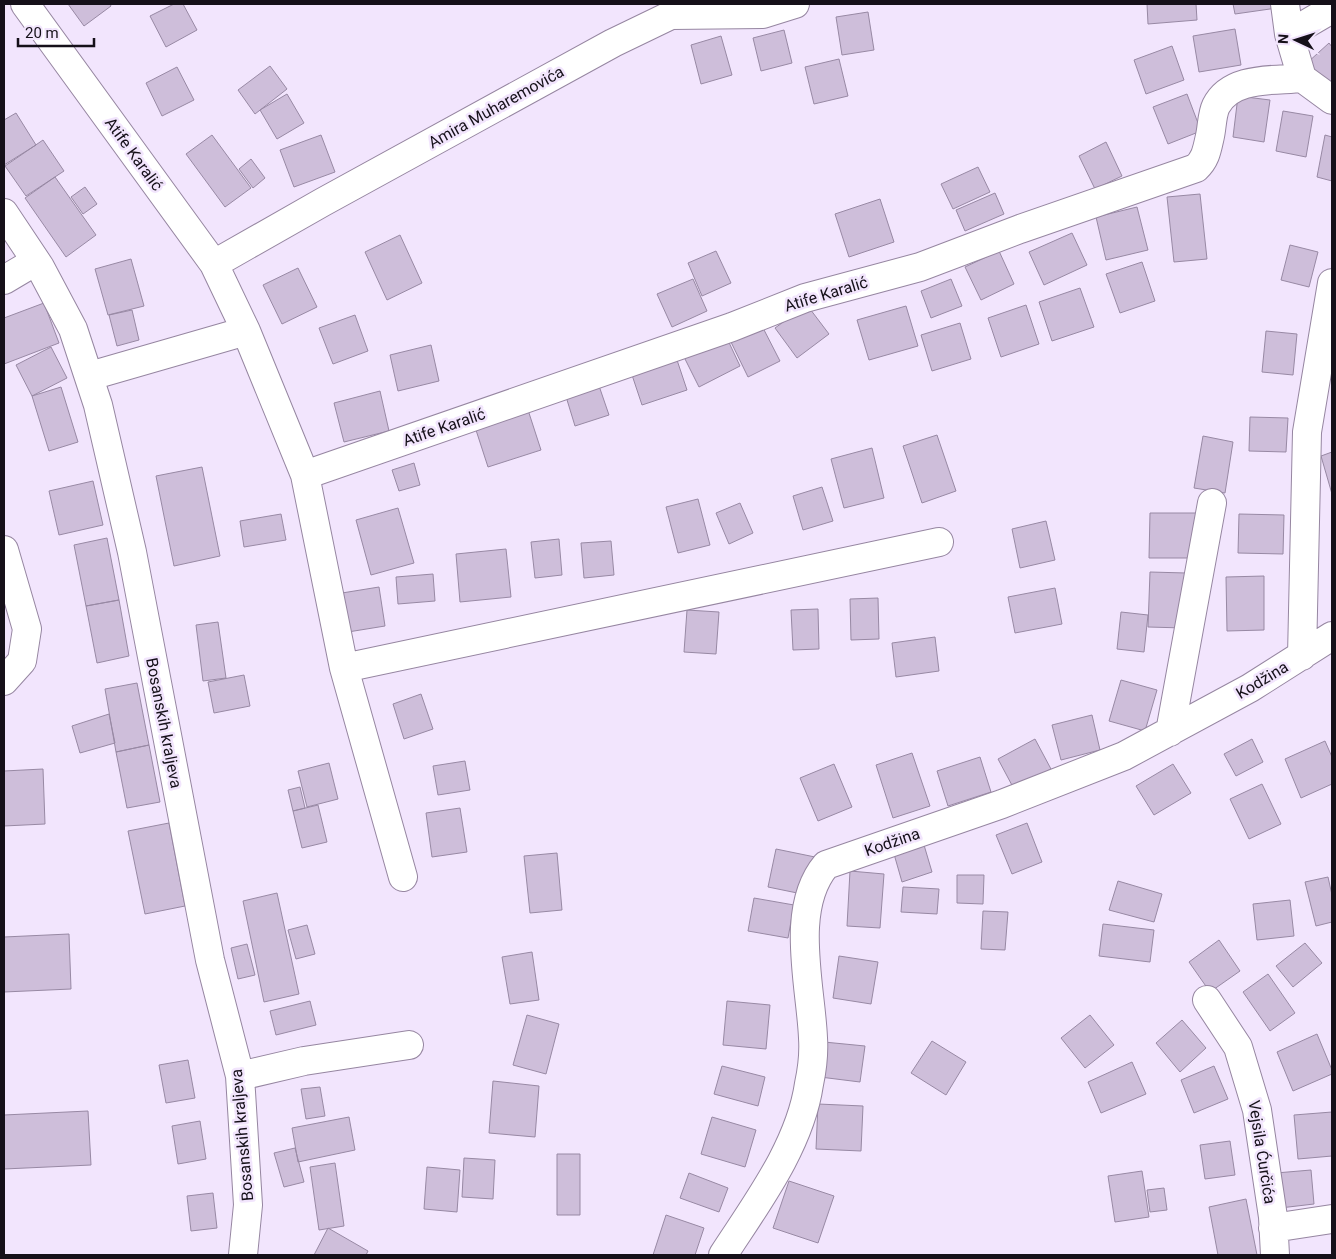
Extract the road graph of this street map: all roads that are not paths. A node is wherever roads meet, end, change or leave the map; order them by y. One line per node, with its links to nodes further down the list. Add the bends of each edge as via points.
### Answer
1 (24, 4): 10 (street, Atife Karalić)
2 (795, 4): 10 (street, Amira Muharemovića, via 763,14 671,15 613,43)
3 (1285, 4): 5 (street)
4 (1332, 9): 5 (street)
5 (1289, 34): 6 (street)
6 (1302, 78): 7 (street); 15 (street, Atife Karalić, via 1244,83 1228,92 1216,106 1206,153 1196,168 920,267 805,298 732,327)
7 (1332, 100)
8 (4, 213): 9 (street, Bosanskih kraljeva)
9 (36, 261): 11 (street); 14 (street, Bosanskih kraljeva, via 74,329)
10 (214, 264): 13 (street, Atife Karalić)
11 (4, 280)
12 (1332, 283): 20 (street, via 1307,432)
13 (246, 331): 14 (street); 15 (street, Atife Karalić)
14 (90, 376): 27 (street, Bosanskih kraljeva, via 132,552 210,960)
15 (305, 475): 21 (street, Atife Karalić)
16 (1212, 503): 23 (street)
17 (940, 542): 21 (street)
18 (4, 550): 22 (street, via 27,628 22,661)
19 (1332, 636): 20 (street, Kodžina)
20 (1302, 656): 23 (street, Kodžina)
21 (344, 668): 24 (street, Atife Karalić)
22 (4, 681)
23 (1170, 732): 31 (street, Kodžina, via 1124,756 1011,801 826,865 817,877 807,911 805,943 813,1040 807,1093 798,1126 770,1182)
24 (403, 877)
25 (1207, 1000): 29 (street, Vejsila Ćurčića, via 1238,1047 1257,1110)
26 (409, 1045): 27 (street, via 304,1061)
27 (240, 1076): 30 (street, Bosanskih kraljeva, via 248,1205)
28 (1332, 1219): 29 (street)
29 (1273, 1228): 32 (street, Vejsila Ćurčića)
30 (243, 1255)
31 (723, 1255)
32 (1275, 1255)

